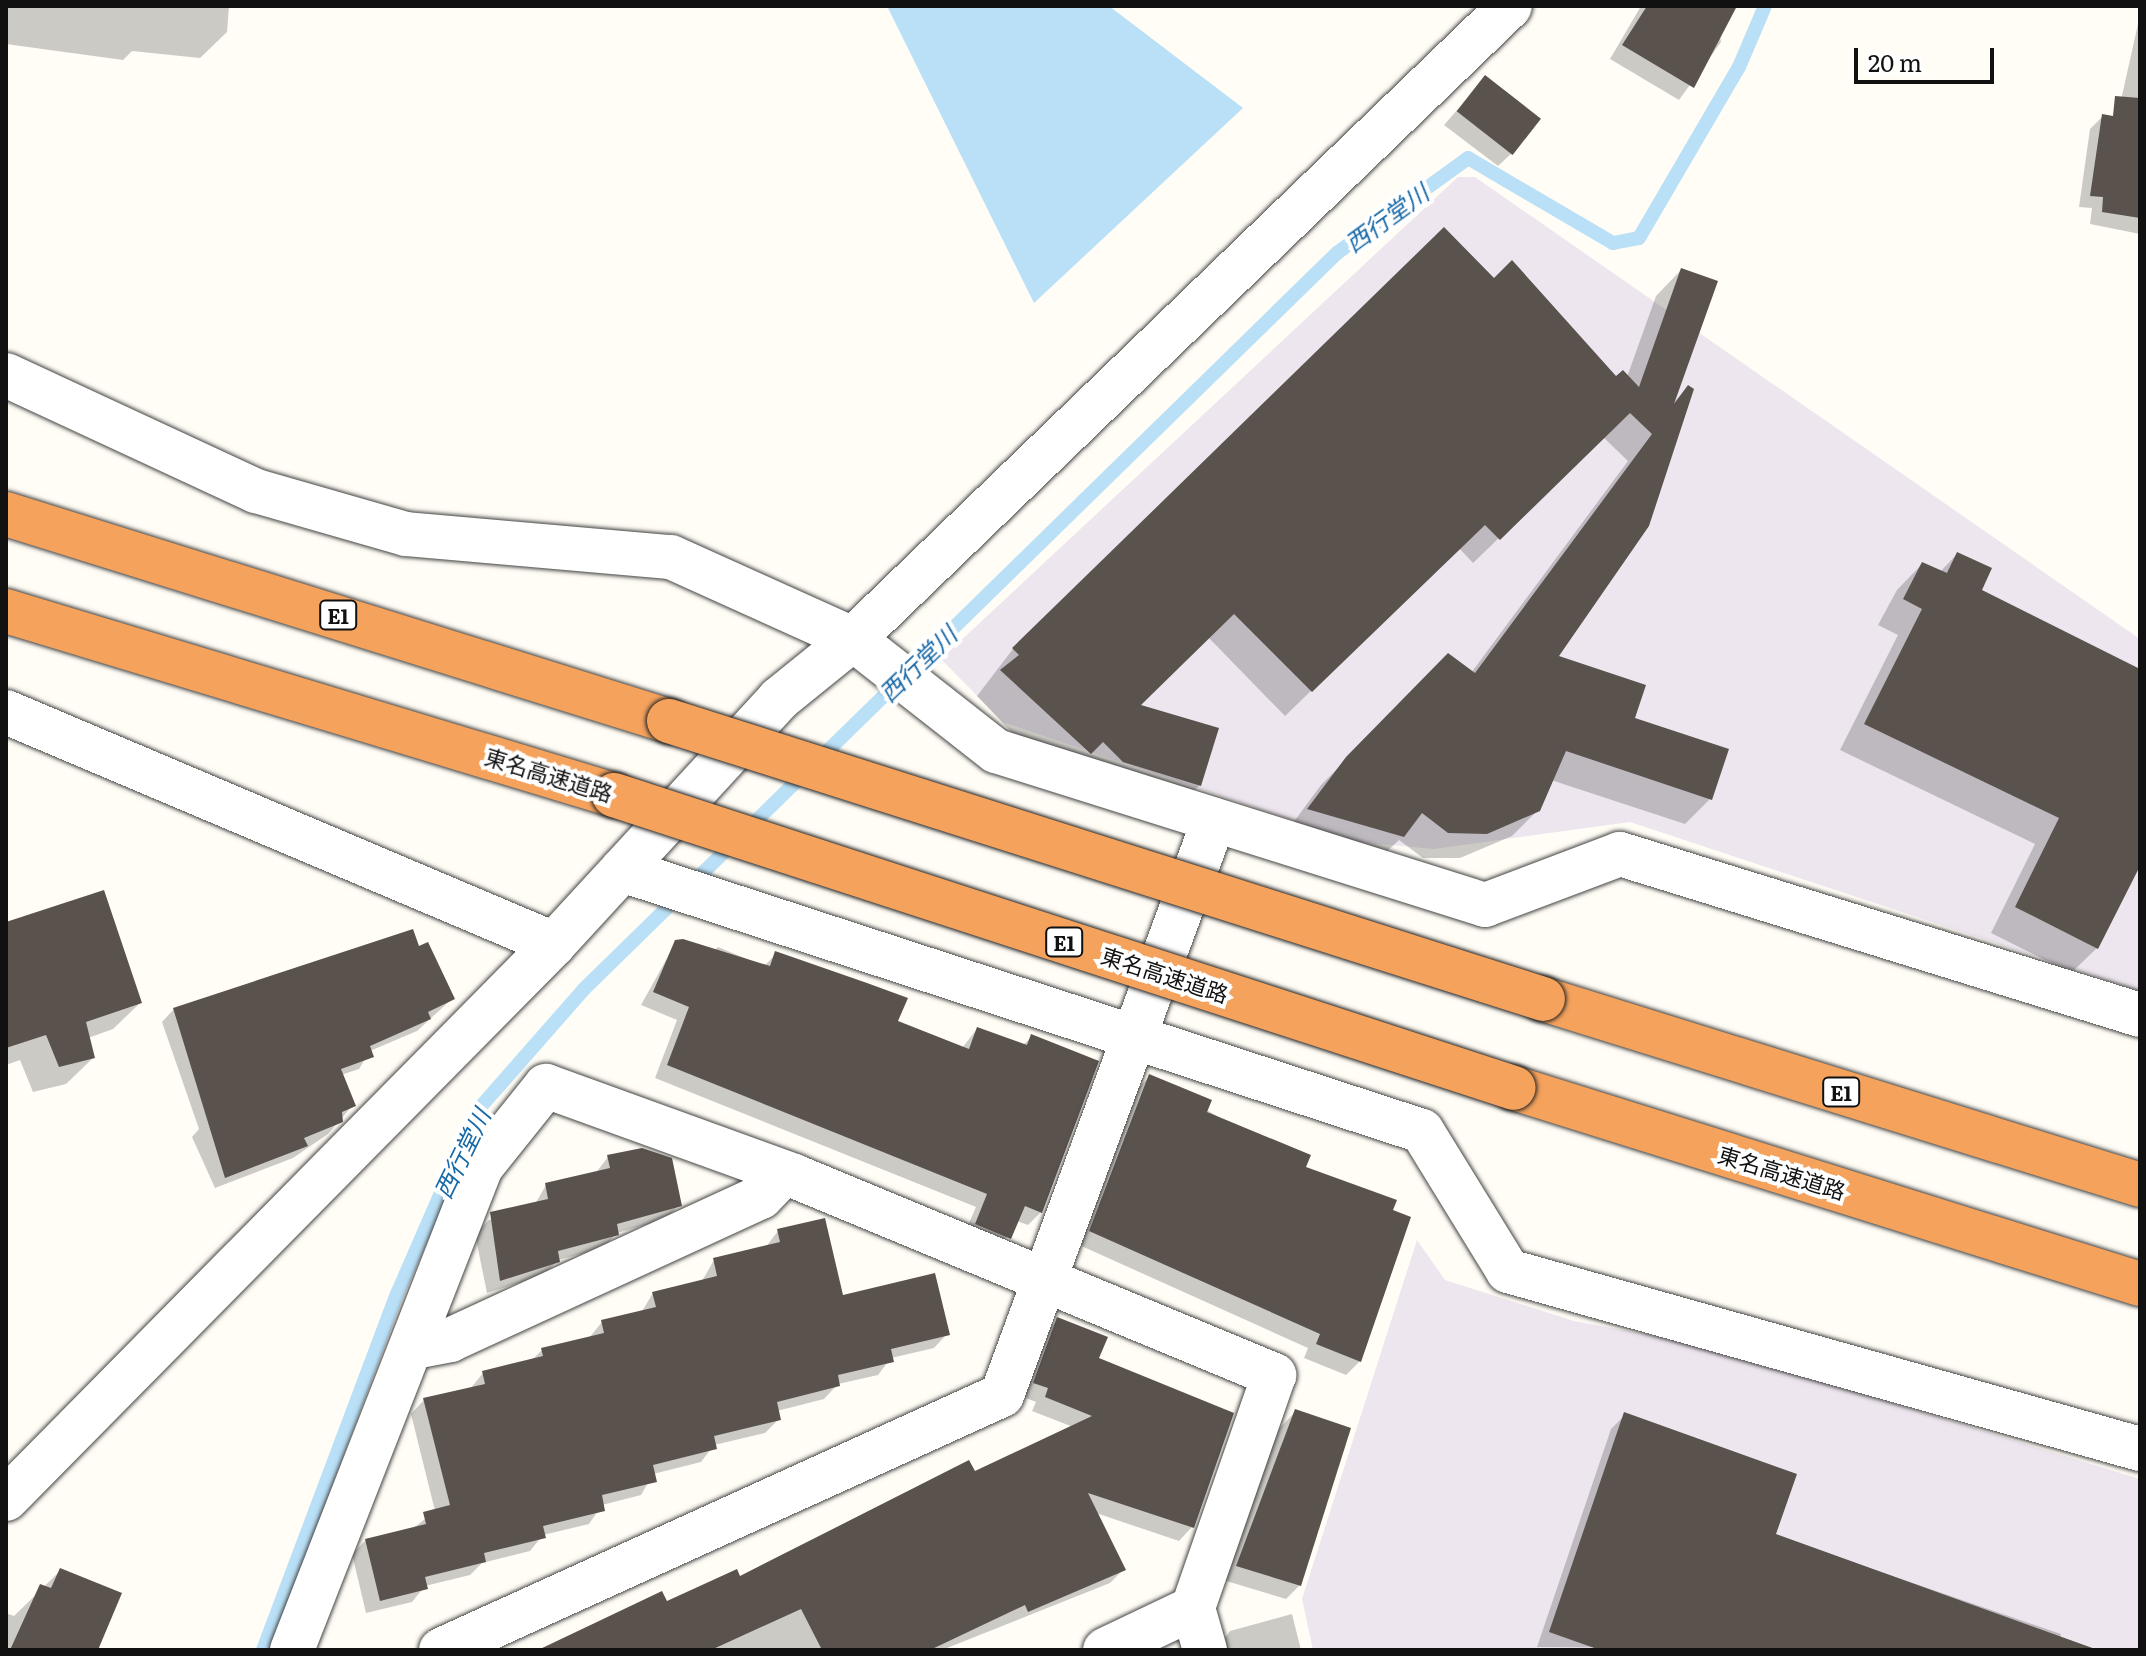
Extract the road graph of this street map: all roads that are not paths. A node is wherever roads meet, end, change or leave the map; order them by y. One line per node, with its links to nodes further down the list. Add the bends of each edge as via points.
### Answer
1 (1510, 6): 5 (street)
2 (6, 375): 5 (street, via 256,491 406,534 671,557)
3 (6, 514): 13 (highway, E1, bridge)
4 (6, 611): 15 (highway, 東名高速道路 / E1, bridge, via 614,795 1514,1088)
5 (868, 651): 7 (street, via 996,751); 8 (street, via 779,699)
6 (6, 712): 9 (street)
7 (1214, 820): 10 (street, via 1485,905 1620,854); 11 (street)
8 (640, 877): 9 (street); 11 (street)
9 (554, 944): 18 (street)
10 (2140, 1015)
11 (1133, 1039): 14 (street); 17 (street, via 1422,1131 1508,1271)
12 (784, 1173): 14 (street); 16 (street, via 761,1197 450,1340); 16 (street, via 546,1086 481,1167)
13 (2140, 1185)
14 (1039, 1282): 19 (street, via 1274,1375); 21 (street, via 1002,1395)
15 (2140, 1284)
16 (415, 1347): 20 (street)
17 (2140, 1449)
18 (6, 1499)
19 (1193, 1608): 22 (street); 23 (street)
20 (292, 1650)
21 (441, 1650)
22 (1105, 1650)
23 (1205, 1650)

